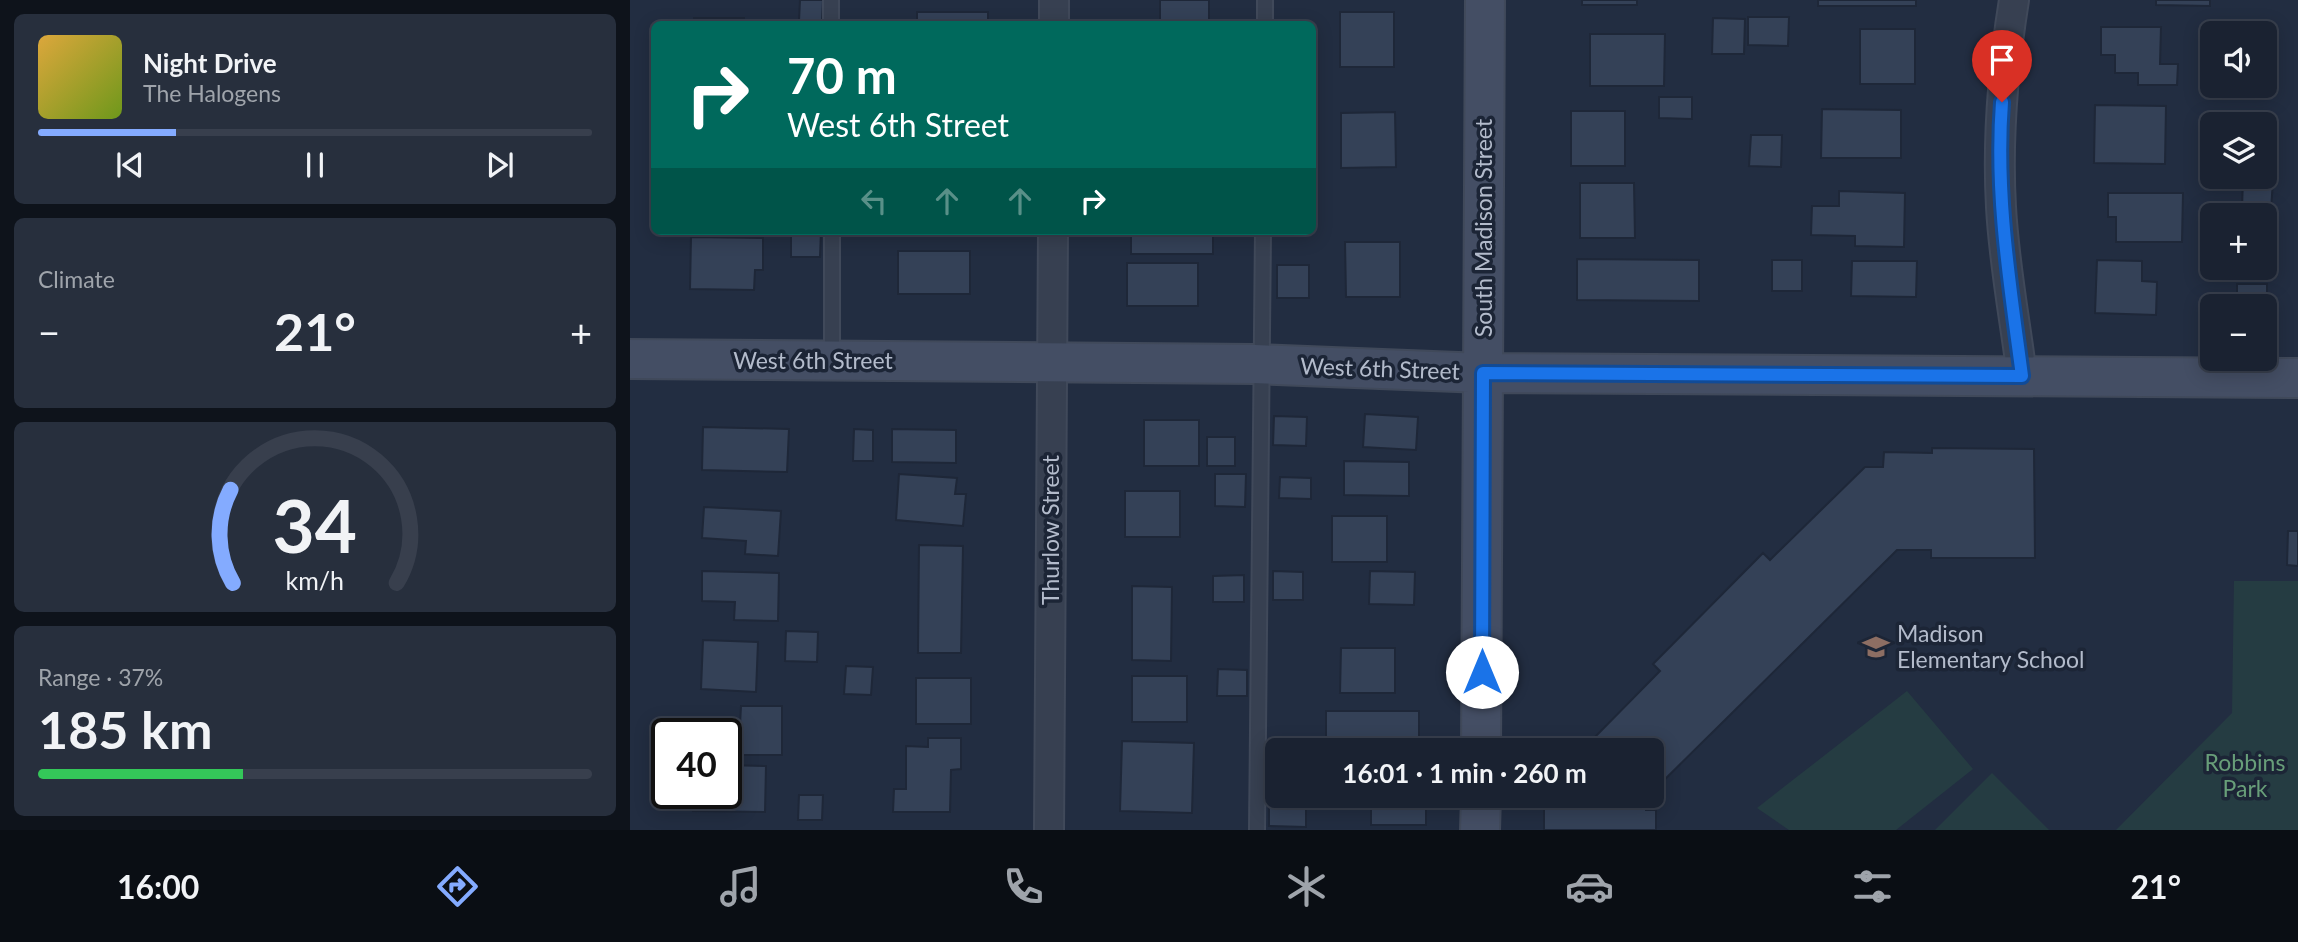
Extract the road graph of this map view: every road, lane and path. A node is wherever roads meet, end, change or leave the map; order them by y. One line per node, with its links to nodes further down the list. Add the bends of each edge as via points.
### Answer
1 (831, 0): 6 (lane)
2 (1054, 0): 7 (street)
3 (1265, 0): 8 (lane)
4 (1485, 0): 16 (street, South Madison Street)
5 (2014, 0): 17 (street, via 2000,128 2001,193)
6 (831, 21)
7 (1054, 21)
8 (1265, 21)
9 (831, 235): 13 (lane)
10 (1053, 235): 14 (street, Thurlow Street)
11 (1263, 235): 15 (lane)
12 (630, 359): 13 (street, West 6th Street)
13 (832, 361): 14 (street, West 6th Street)
14 (1052, 362): 15 (street, West 6th Street); 21 (street, Thurlow Street)
15 (1262, 364): 16 (street, West 6th Street); 22 (lane)
16 (1483, 373): 17 (street, West 6th Street); 19 (street, South Madison Street)
17 (2022, 376): 18 (street, West 6th Street)
18 (2298, 378)
19 (1481, 738)
20 (1481, 808): 23 (street)
21 (1049, 830)
22 (1257, 830)
23 (1480, 830)

